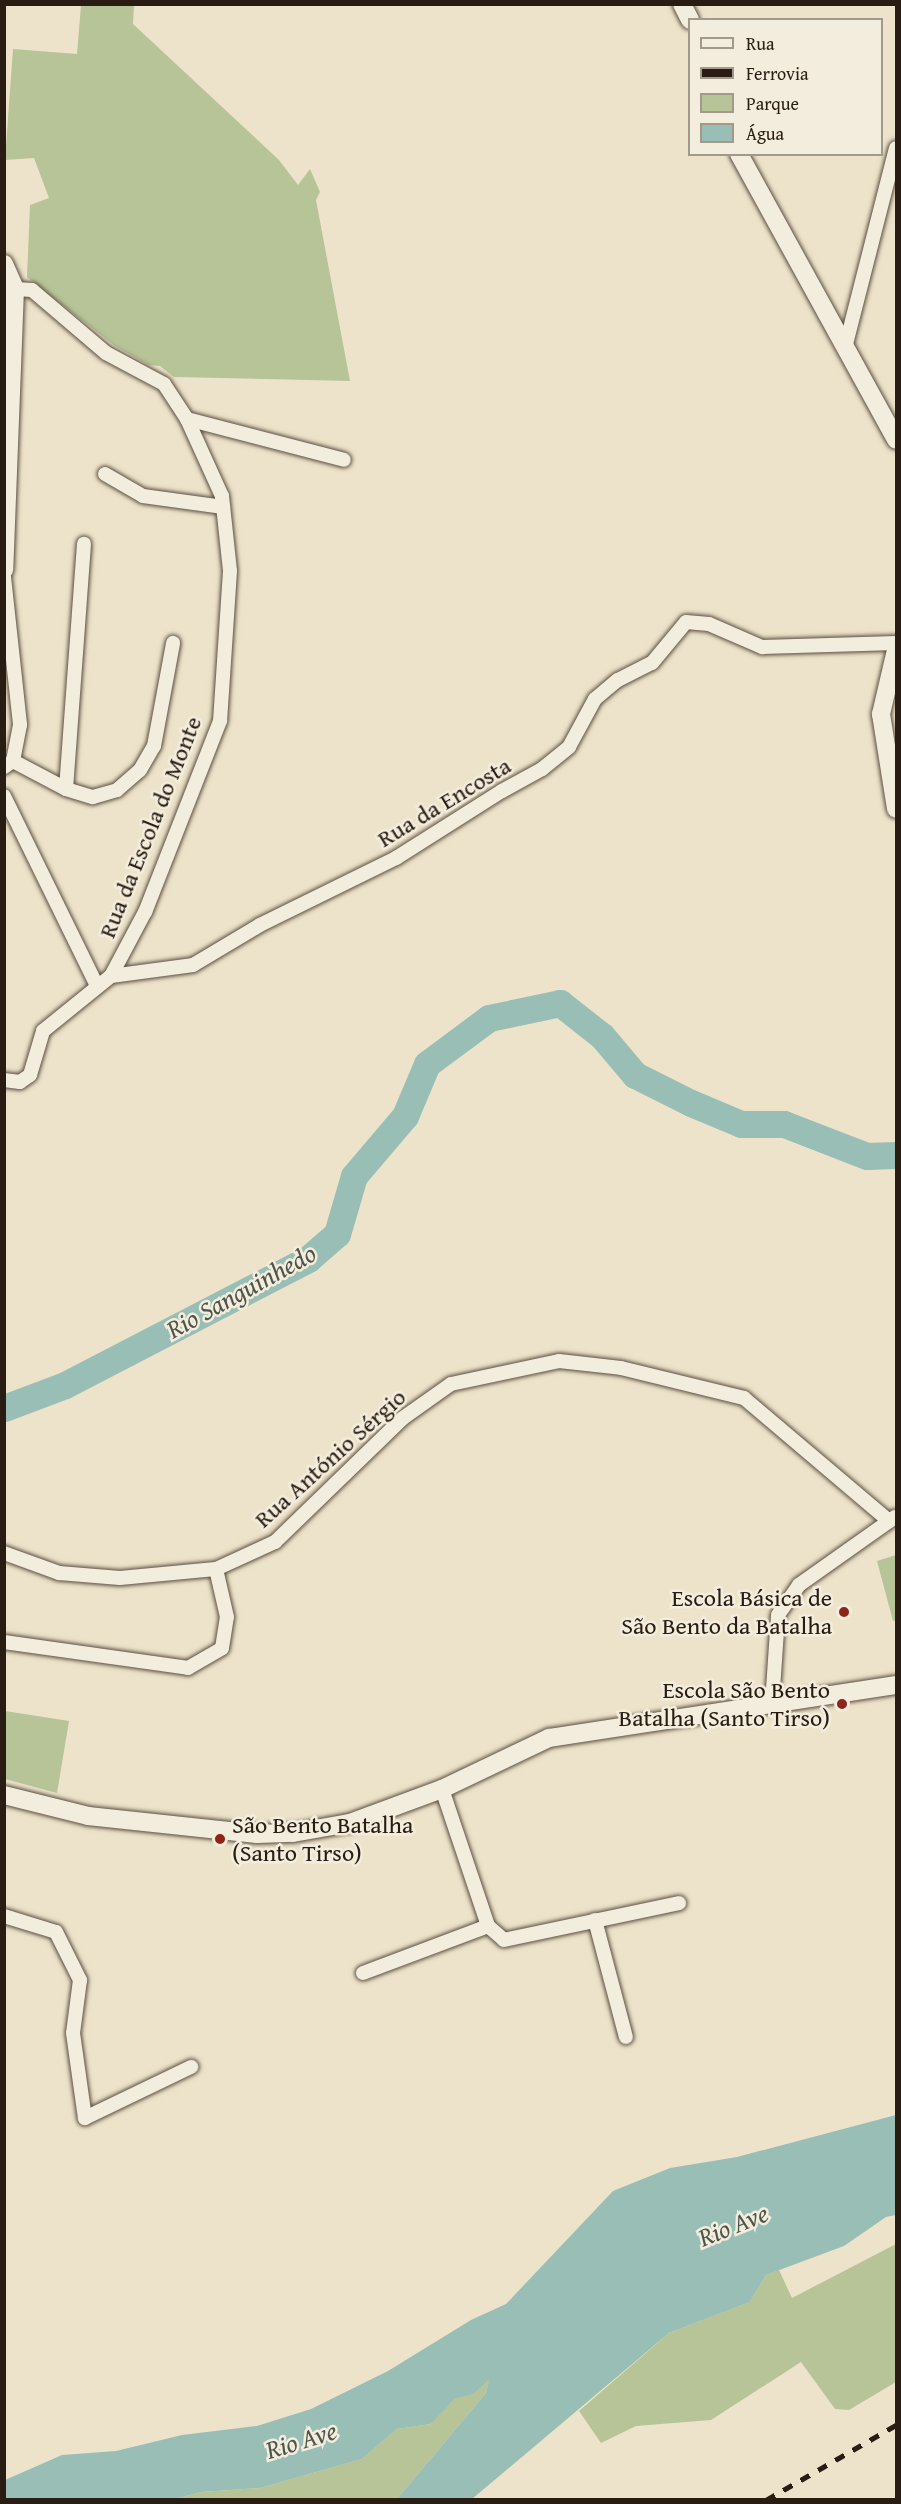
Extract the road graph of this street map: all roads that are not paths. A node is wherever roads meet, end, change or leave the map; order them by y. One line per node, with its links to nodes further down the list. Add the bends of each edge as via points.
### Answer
1 (682, 4): 2 (street)
2 (689, 18)
3 (897, 148): 7 (street)
4 (740, 156): 7 (street)
5 (4, 264): 6 (street)
6 (15, 289): 8 (street, Rua da Escola do Monte, via 32,290 106,352 164,384); 14 (street)
7 (845, 348): 9 (street)
8 (187, 419): 10 (street); 12 (street, Rua da Escola do Monte)
9 (897, 440)
10 (344, 460)
11 (105, 474): 12 (street, via 143,496)
12 (223, 507): 23 (street, Rua da Escola do Monte, via 230,571 220,721 141,919)
13 (84, 544): 20 (street)
14 (4, 570)
15 (4, 577): 19 (street, via 20,725)
16 (173, 643): 20 (street, via 160,726 140,770 117,790 93,797)
17 (897, 643): 23 (street, Rua da Encosta, via 762,647 709,624 686,622 652,663 618,680 595,699 569,747 542,769 502,790 428,840 260,925 193,965)
18 (897, 650): 22 (street, via 881,714)
19 (9, 764): 20 (street)
20 (66, 789)
21 (4, 796): 24 (street)
22 (897, 809)
23 (111, 976): 24 (street, Rua da Encosta)
24 (98, 986): 25 (street, Rua da Encosta, via 43,1031 30,1075 20,1082)
25 (4, 1080)
26 (893, 1519): 28 (street, Rua António Sérgio, via 744,1398 621,1368 559,1361 450,1384 403,1418 275,1542); 31 (street, via 799,1585 778,1615)
27 (4, 1553): 28 (street, Rua António Sérgio, via 59,1573 120,1578)
28 (216, 1569): 29 (street, via 227,1617 222,1648 188,1668)
29 (4, 1642)
30 (897, 1685): 31 (street)
31 (772, 1704): 32 (street, via 549,1738)
32 (442, 1788): 33 (street, via 350,1823 293,1833 257,1834 88,1816); 37 (street)
33 (4, 1795)
34 (679, 1903): 36 (street)
35 (4, 1916): 40 (street, via 56,1932 80,1980 73,2033 85,2118)
36 (595, 1920): 37 (street, via 504,1940); 39 (street)
37 (488, 1926): 38 (street)
38 (363, 1973)
39 (626, 2037)
40 (191, 2067)

